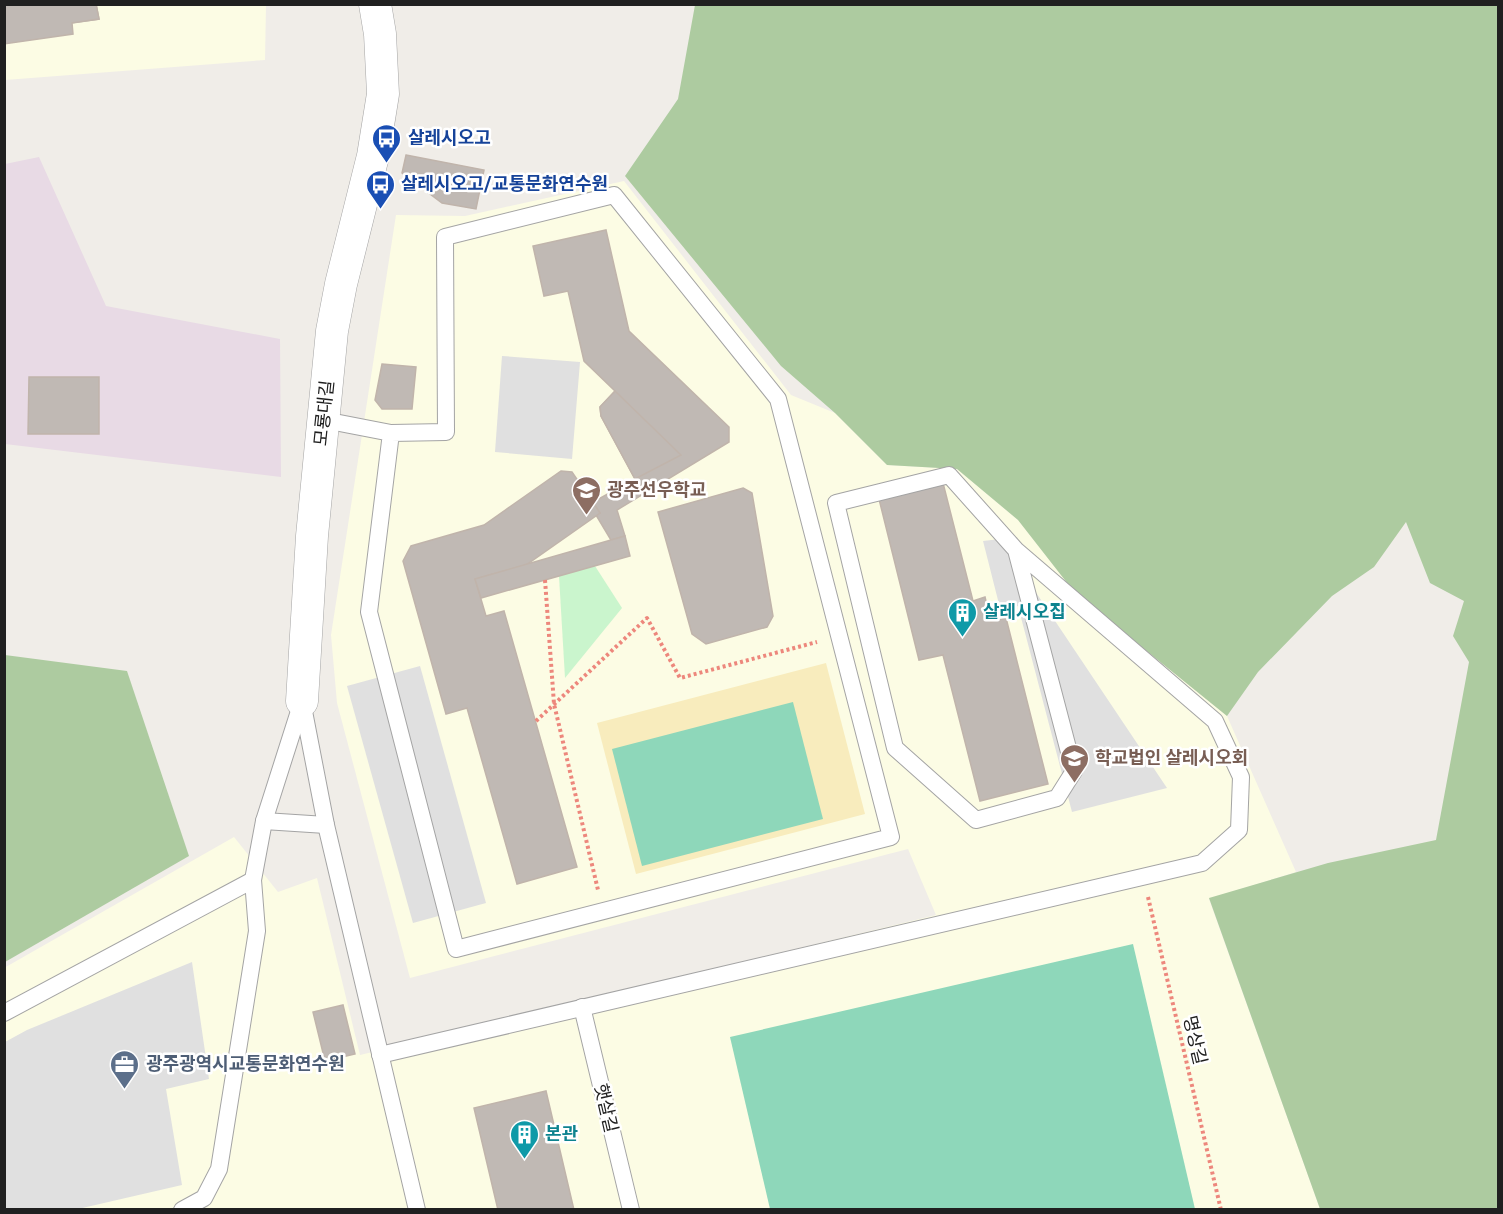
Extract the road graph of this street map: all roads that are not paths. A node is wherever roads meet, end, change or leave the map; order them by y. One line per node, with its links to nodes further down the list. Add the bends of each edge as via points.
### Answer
1 (375, 4): 2 (street, 모룡대길, via 383,94 373,156 341,284)
2 (324, 420): 3 (lane); 5 (street, 모룡대길)
3 (392, 433): 3 (lane, via 369,612 456,949 891,837 778,399 614,195 445,237 446,432)
4 (1016, 550): 4 (lane, via 949,475 836,503 896,748 976,820 1058,798 1074,771); 9 (lane, via 1215,721 1241,777 1239,830 1202,863)
5 (302, 701): 6 (lane); 7 (lane, 모룡대길)
6 (264, 821): 7 (lane); 8 (lane)
7 (326, 825): 11 (lane, 모룡대길)
8 (253, 880): 10 (lane); 12 (lane, via 256,931 219,1169 204,1197)
9 (582, 1007): 11 (lane); 14 (lane, 햇살길)
10 (4, 1013)
11 (380, 1055): 13 (lane, 모룡대길)
12 (182, 1209)
13 (417, 1209)
14 (631, 1209)

